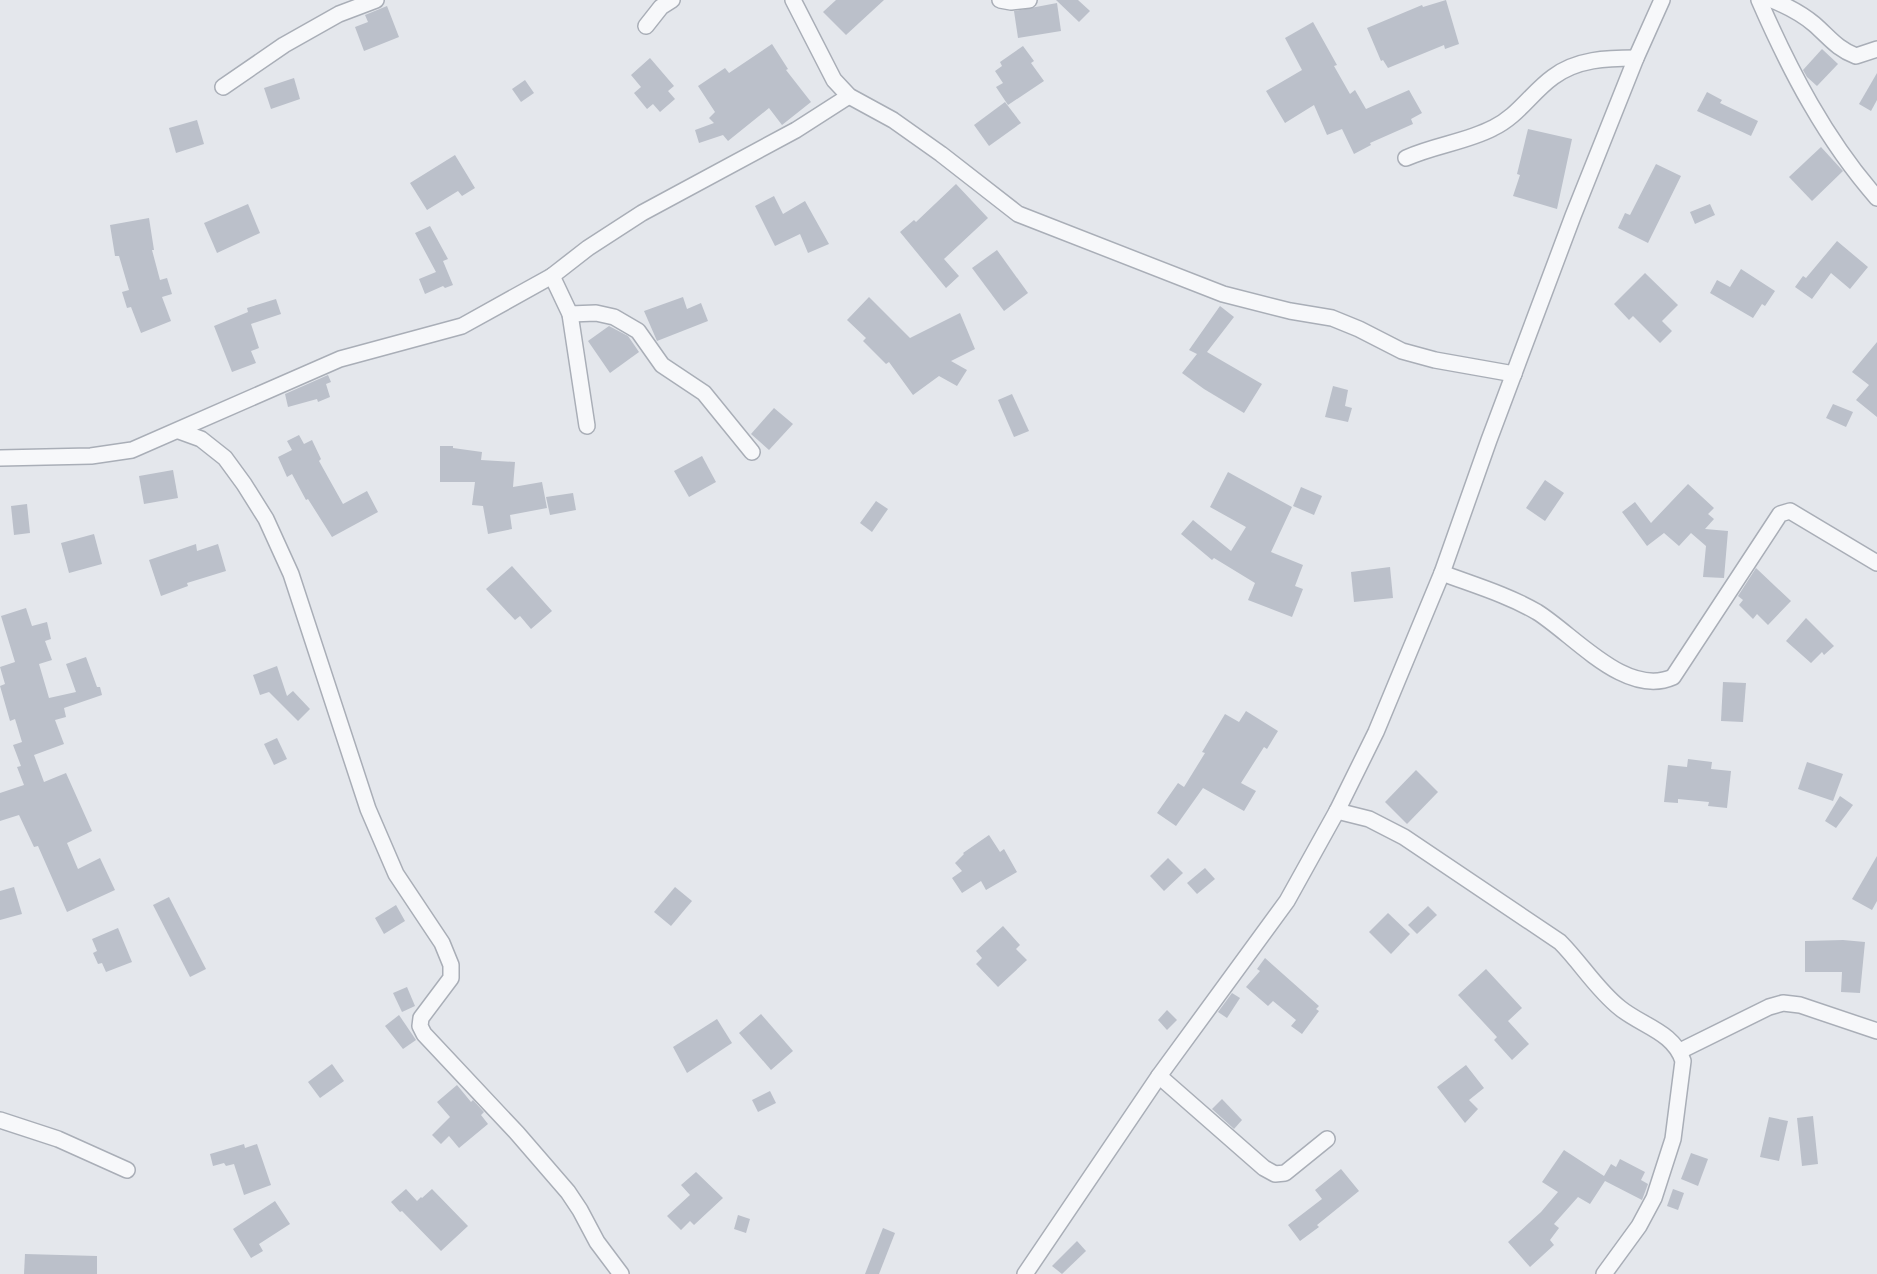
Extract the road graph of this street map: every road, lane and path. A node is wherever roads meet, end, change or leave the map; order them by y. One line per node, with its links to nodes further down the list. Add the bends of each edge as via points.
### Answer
1 (376, 0): 12 (street, via 339,14 284,45)
2 (672, 0): 9 (street)
3 (793, 0): 13 (street, via 834,80)
4 (1000, 0): 5 (street)
5 (1029, 0)
6 (1662, 0): 11 (street)
7 (1759, 0): 15 (street, via 1817,118)
8 (1772, 0): 10 (street, via 1812,22 1842,51 1856,56)
9 (646, 26)
10 (1877, 49)
11 (1636, 58): 14 (street, via 1575,64 1552,77 1518,112 1494,128); 18 (street)
12 (223, 87)
13 (849, 96): 16 (street, via 796,130 642,213); 18 (street, via 941,154 1018,214 1223,294 1332,318 1402,351)
14 (1406, 158)
15 (1877, 198)
16 (552, 276): 17 (street); 20 (street, via 462,326 340,359)
17 (570, 314): 19 (street); 21 (street, via 614,316 638,331 662,364 704,393)
18 (1514, 374): 24 (street)
19 (587, 426)
20 (179, 431): 22 (street, via 132,450 91,456); 32 (street, via 201,439 225,458 266,519 291,574 368,809 396,874 442,943 451,965 451,978 421,1018 424,1034 568,1192)
21 (752, 452)
22 (0, 458)
23 (1877, 563): 24 (street, via 1790,511 1780,514 1673,676 1662,682 1614,671 1537,613)
24 (1442, 573): 25 (street, via 1376,732)
25 (1337, 811): 27 (street, via 1369,819 1404,837 1560,942 1603,993 1621,1009 1669,1038); 28 (street, via 1287,901)
26 (1877, 1031): 27 (street, via 1783,1003)
27 (1680, 1051): 34 (street, via 1683,1061 1672,1139 1654,1198)
28 (1160, 1076): 30 (street, via 1275,1174 1285,1173); 33 (street)
29 (0, 1120): 31 (street, via 58,1139)
30 (1327, 1139)
31 (127, 1170)
32 (621, 1274)
33 (1026, 1274)
34 (1604, 1274)

